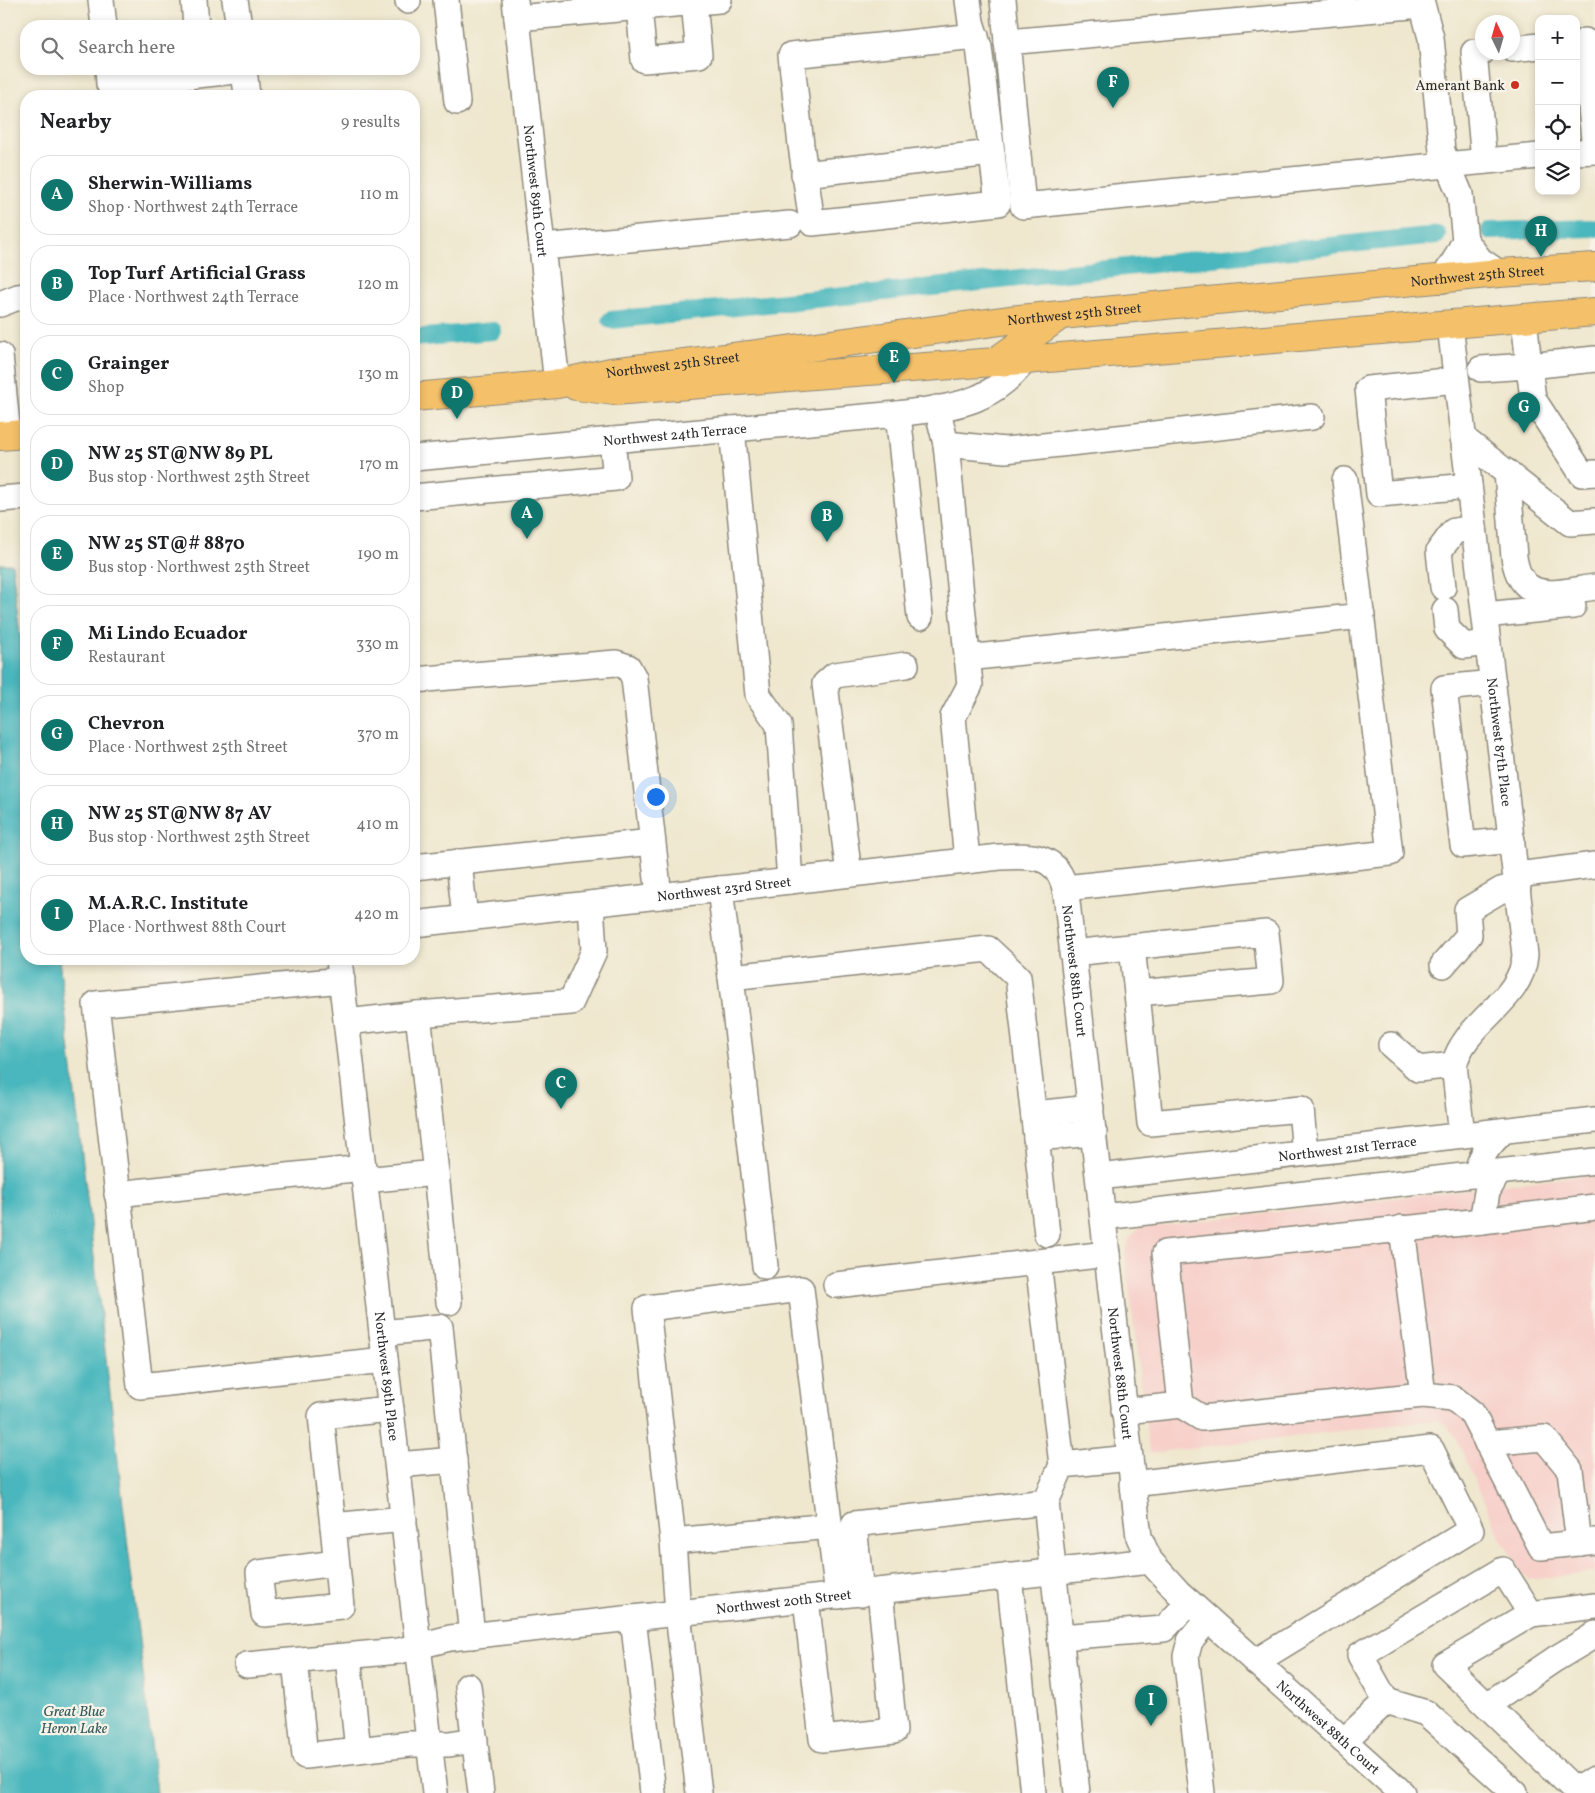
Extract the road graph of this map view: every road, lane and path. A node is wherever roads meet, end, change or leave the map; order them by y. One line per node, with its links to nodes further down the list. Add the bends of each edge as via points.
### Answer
1 (101, 0): 13 (street)
2 (194, 0): 14 (street)
3 (236, 0): 15 (street)
4 (446, 0): 26 (street)
5 (968, 0): 16 (street)
6 (1003, 0): 18 (street)
7 (706, 1): 8 (street); 10 (street, via 699,55 644,60)
8 (668, 2): 10 (street)
9 (1422, 2): 12 (street); 31 (street, via 1431,38 1442,150)
10 (639, 7): 11 (street)
11 (516, 9): 35 (street, Northwest 89th Court)
12 (1239, 11): 18 (street)
13 (103, 20)
14 (196, 20)
15 (238, 20)
16 (976, 36): 28 (street); 32 (street, via 791,55)
17 (1585, 41): 27 (street, via 1595,151)
18 (1007, 42): 31 (street, via 1023,206)
19 (1535, 46): 20 (street)
20 (1520, 48)
21 (1475, 52): 30 (street)
22 (108, 75): 23 (street, via 109,84)
23 (177, 75)
24 (245, 75): 25 (street)
25 (247, 90)
26 (457, 102)
27 (1580, 152)
28 (992, 153): 32 (street); 32 (street, via 998,203 812,223)
29 (1535, 156): 30 (street)
30 (1484, 161): 31 (street)
31 (1448, 166): 34 (street, via 1460,194)
32 (804, 174)
33 (790, 224): 35 (street)
34 (1464, 240): 37 (street, via 1480,260); 38 (street)
35 (542, 247): 53 (street, Northwest 89th Court)
36 (1595, 267): 37 (main road, Northwest 25th Street)
37 (1499, 273): 38 (main road, Northwest 25th Street)
38 (1442, 280): 43 (main road, Northwest 25th Street)
39 (20, 297): 40 (street)
40 (0, 305): 41 (street)
41 (20, 307)
42 (1595, 312): 44 (main road, Northwest 25th Street)
43 (1062, 315): 49 (main road); 53 (main road, Northwest 25th Street, via 611,372)
44 (1524, 318): 45 (main road, Northwest 25th Street); 50 (street)
45 (1450, 325): 48 (main road, Northwest 25th Street); 52 (street, Northwest 87th Place)
46 (0, 355): 59 (street)
47 (1595, 359): 50 (street)
48 (1025, 360): 49 (main road, Northwest 25th Street); 55 (street, Northwest 24th Terrace, via 1013,376 988,394 963,404)
49 (995, 362): 53 (main road, Northwest 25th Street, via 614,391); 55 (street, Northwest 24th Terrace)
50 (1529, 366): 51 (street); 65 (street, via 1533,398 1582,474)
51 (1481, 369)
52 (1456, 380): 60 (street, Northwest 87th Place); 67 (street, via 1368,389 1379,494)
53 (557, 384): 54 (main road, Northwest 25th Street)
54 (420, 396)
55 (937, 408): 56 (street, Northwest 24th Terrace); 62 (street)
56 (898, 414): 58 (street, Northwest 24th Terrace); 77 (street)
57 (1312, 417): 62 (street, via 1005,450)
58 (732, 429): 61 (street, Northwest 24th Terrace); 92 (street, via 758,695 779,725)
59 (11, 435)
60 (1463, 438): 64 (street); 67 (street, Northwest 87th Place)
61 (612, 440): 63 (street, Northwest 24th Terrace); 68 (street, via 616,478)
62 (946, 444): 79 (street)
63 (420, 457)
64 (1507, 472): 71 (street, via 1570,523); 73 (street, via 1514,556 1521,580 1540,592)
65 (1595, 473)
66 (1345, 480): 76 (street)
67 (1469, 486): 72 (street, Northwest 87th Place)
68 (420, 496)
69 (20, 498): 70 (street)
70 (0, 500)
71 (1595, 521)
72 (1474, 528): 75 (street, Northwest 87th Place); 78 (street, via 1454,531 1439,551 1447,629 1464,646)
73 (1595, 587)
74 (1595, 604): 75 (street)
75 (1485, 615): 78 (street, Northwest 87th Place)
76 (1362, 616): 79 (street); 93 (street, via 1390,853)
77 (920, 617)
78 (1488, 643): 82 (street, Northwest 87th Place)
79 (967, 658): 86 (street, via 970,685 953,717)
80 (906, 665): 90 (street, via 835,675 825,684)
81 (420, 679): 84 (street, via 616,663 628,667 634,678)
82 (1493, 683): 83 (street, Northwest 87th Place); 83 (street, via 1444,688 1463,845)
83 (1512, 840): 91 (street, Northwest 87th Place)
84 (652, 842): 87 (street); 95 (street)
85 (1035, 857): 86 (street, Northwest 23rd Street); 93 (street, Northwest 88th Court, via 1054,865)
86 (966, 860): 90 (street, Northwest 23rd Street)
87 (459, 862): 89 (street); 97 (street)
88 (1595, 865): 91 (street)
89 (420, 866)
90 (849, 874): 92 (street, Northwest 23rd Street)
91 (1517, 880): 101 (street, via 1466,910 1469,934); 108 (street, Northwest 87th Place, via 1525,955 1521,977 1462,1045)
92 (790, 881): 94 (street, Northwest 23rd Street)
93 (1065, 888): 100 (street, Northwest 88th Court)
94 (720, 889): 95 (street, Northwest 23rd Street); 103 (street)
95 (659, 896): 96 (street, Northwest 23rd Street)
96 (591, 904): 97 (street, Northwest 23rd Street); 105 (street, via 594,951 571,1002)
97 (465, 918): 98 (street, Northwest 23rd Street)
98 (420, 923)
99 (1132, 947): 100 (street); 104 (street); 104 (street, via 1266,933 1271,981)
100 (1072, 953): 109 (street, Northwest 88th Court)
101 (1443, 965)
102 (341, 969): 106 (street, Northwest 89th Place); 122 (street, via 96,1004)
103 (731, 978): 110 (street, via 988,949 1018,977); 130 (street)
104 (1137, 993): 116 (street, via 1150,1123 1301,1110)
105 (418, 1014): 106 (street); 118 (street)
106 (347, 1022): 119 (street, Northwest 89th Place)
107 (1391, 1045): 108 (street, via 1418,1069)
108 (1454, 1065): 114 (street)
109 (1091, 1108): 110 (street); 113 (street, Northwest 88th Court)
110 (1034, 1114): 115 (street)
111 (1595, 1120): 112 (street, Northwest 21st Terrace)
112 (1503, 1130): 114 (street, Northwest 21st Terrace); 120 (street, via 1479,1160)
113 (1094, 1133): 115 (street); 121 (street, Northwest 88th Court)
114 (1462, 1135): 116 (street, Northwest 21st Terrace)
115 (1036, 1138): 127 (street)
116 (1305, 1153): 121 (street, Northwest 21st Terrace)
117 (1595, 1161): 120 (street)
118 (436, 1173): 119 (street); 132 (street)
119 (363, 1174): 122 (street); 133 (street, Northwest 89th Place)
120 (1479, 1175): 124 (street); 125 (street, via 1472,1188)
121 (1099, 1177): 124 (street, Northwest 88th Court)
122 (117, 1194): 134 (street, via 140,1386)
123 (1595, 1207): 125 (street)
124 (1103, 1217): 128 (street, Northwest 88th Court)
125 (1482, 1221): 126 (street)
126 (1402, 1228): 135 (street); 136 (street, via 1165,1253)
127 (1047, 1234)
128 (1108, 1254): 129 (street); 138 (street, Northwest 88th Court)
129 (1038, 1262): 131 (street); 142 (street)
130 (764, 1266)
131 (836, 1285)
132 (449, 1302)
133 (382, 1334): 134 (street, Northwest 89th Place); 141 (street, via 440,1327)
134 (385, 1360): 137 (street, Northwest 89th Place)
135 (1423, 1396): 136 (street, via 1202,1418); 139 (street, via 1453,1398 1472,1413)
136 (1181, 1405): 138 (street)
137 (391, 1408): 143 (street, Northwest 89th Place); 147 (street, via 321,1416)
138 (1124, 1411): 140 (street, Northwest 88th Court)
139 (1487, 1443): 150 (street, via 1541,1547); 150 (street, via 1544,1438 1570,1470)
140 (1130, 1458): 142 (street); 144 (street, Northwest 88th Court)
141 (454, 1460): 143 (street); 164 (street)
142 (1062, 1465): 145 (street)
143 (398, 1466): 146 (street, Northwest 89th Place)
144 (1132, 1484): 151 (street, Northwest 88th Court, via 1139,1537); 169 (street, via 1431,1449 1471,1530)
145 (1046, 1502): 153 (street); 155 (street, via 854,1524)
146 (404, 1518): 147 (street); 166 (street, Northwest 89th Place)
147 (333, 1526): 152 (street)
148 (830, 1526): 149 (street); 149 (street, via 800,1288 647,1308); 155 (street)
149 (674, 1541): 159 (street)
150 (1587, 1542)
151 (1150, 1561): 153 (street, Northwest 20th Street); 156 (street, Northwest 88th Court)
152 (336, 1563)
153 (1054, 1572): 154 (street, Northwest 20th Street); 165 (street)
154 (1009, 1576): 155 (street, Northwest 20th Street); 183 (street)
155 (859, 1594): 157 (street, Northwest 20th Street); 157 (street, via 894,1731 822,1739)
156 (1184, 1597): 162 (street, Northwest 88th Court); 165 (street, via 1150,1617 1138,1630)
157 (806, 1600): 159 (street, Northwest 20th Street)
158 (1595, 1606): 160 (street)
159 (678, 1614): 161 (street, Northwest 20th Street); 182 (street)
160 (1531, 1614): 172 (street, via 1503,1570 1368,1650 1360,1655); 173 (street, via 1445,1665)
161 (633, 1618): 164 (street, Northwest 20th Street); 181 (street)
162 (1208, 1619): 169 (street, Northwest 88th Court); 185 (street, via 1190,1641 1186,1656)
163 (1595, 1634): 173 (street)
164 (472, 1636): 166 (street, Northwest 20th Street)
165 (1060, 1637): 184 (street)
166 (418, 1646): 167 (street, Northwest 20th Street); 176 (street, Northwest 89th Place)
167 (348, 1657): 168 (street, Northwest 20th Street); 177 (street)
168 (295, 1660): 170 (street, Northwest 20th Street); 177 (street, via 305,1756)
169 (1255, 1662): 175 (street, Northwest 88th Court)
170 (247, 1665)
171 (468, 1686): 174 (street)
172 (1386, 1701): 175 (street); 187 (street, via 1426,1712)
173 (1487, 1705): 178 (street)
174 (475, 1740): 176 (street); 180 (street)
175 (1344, 1741): 186 (street, Northwest 88th Court)
176 (430, 1744): 177 (street); 179 (street, Northwest 89th Place)
177 (358, 1750)
178 (1580, 1787)
179 (435, 1793)
180 (481, 1793)
181 (653, 1793)
182 (699, 1793)
183 (1033, 1793)
184 (1077, 1793)
185 (1202, 1793)
186 (1402, 1793)
187 (1514, 1793)

